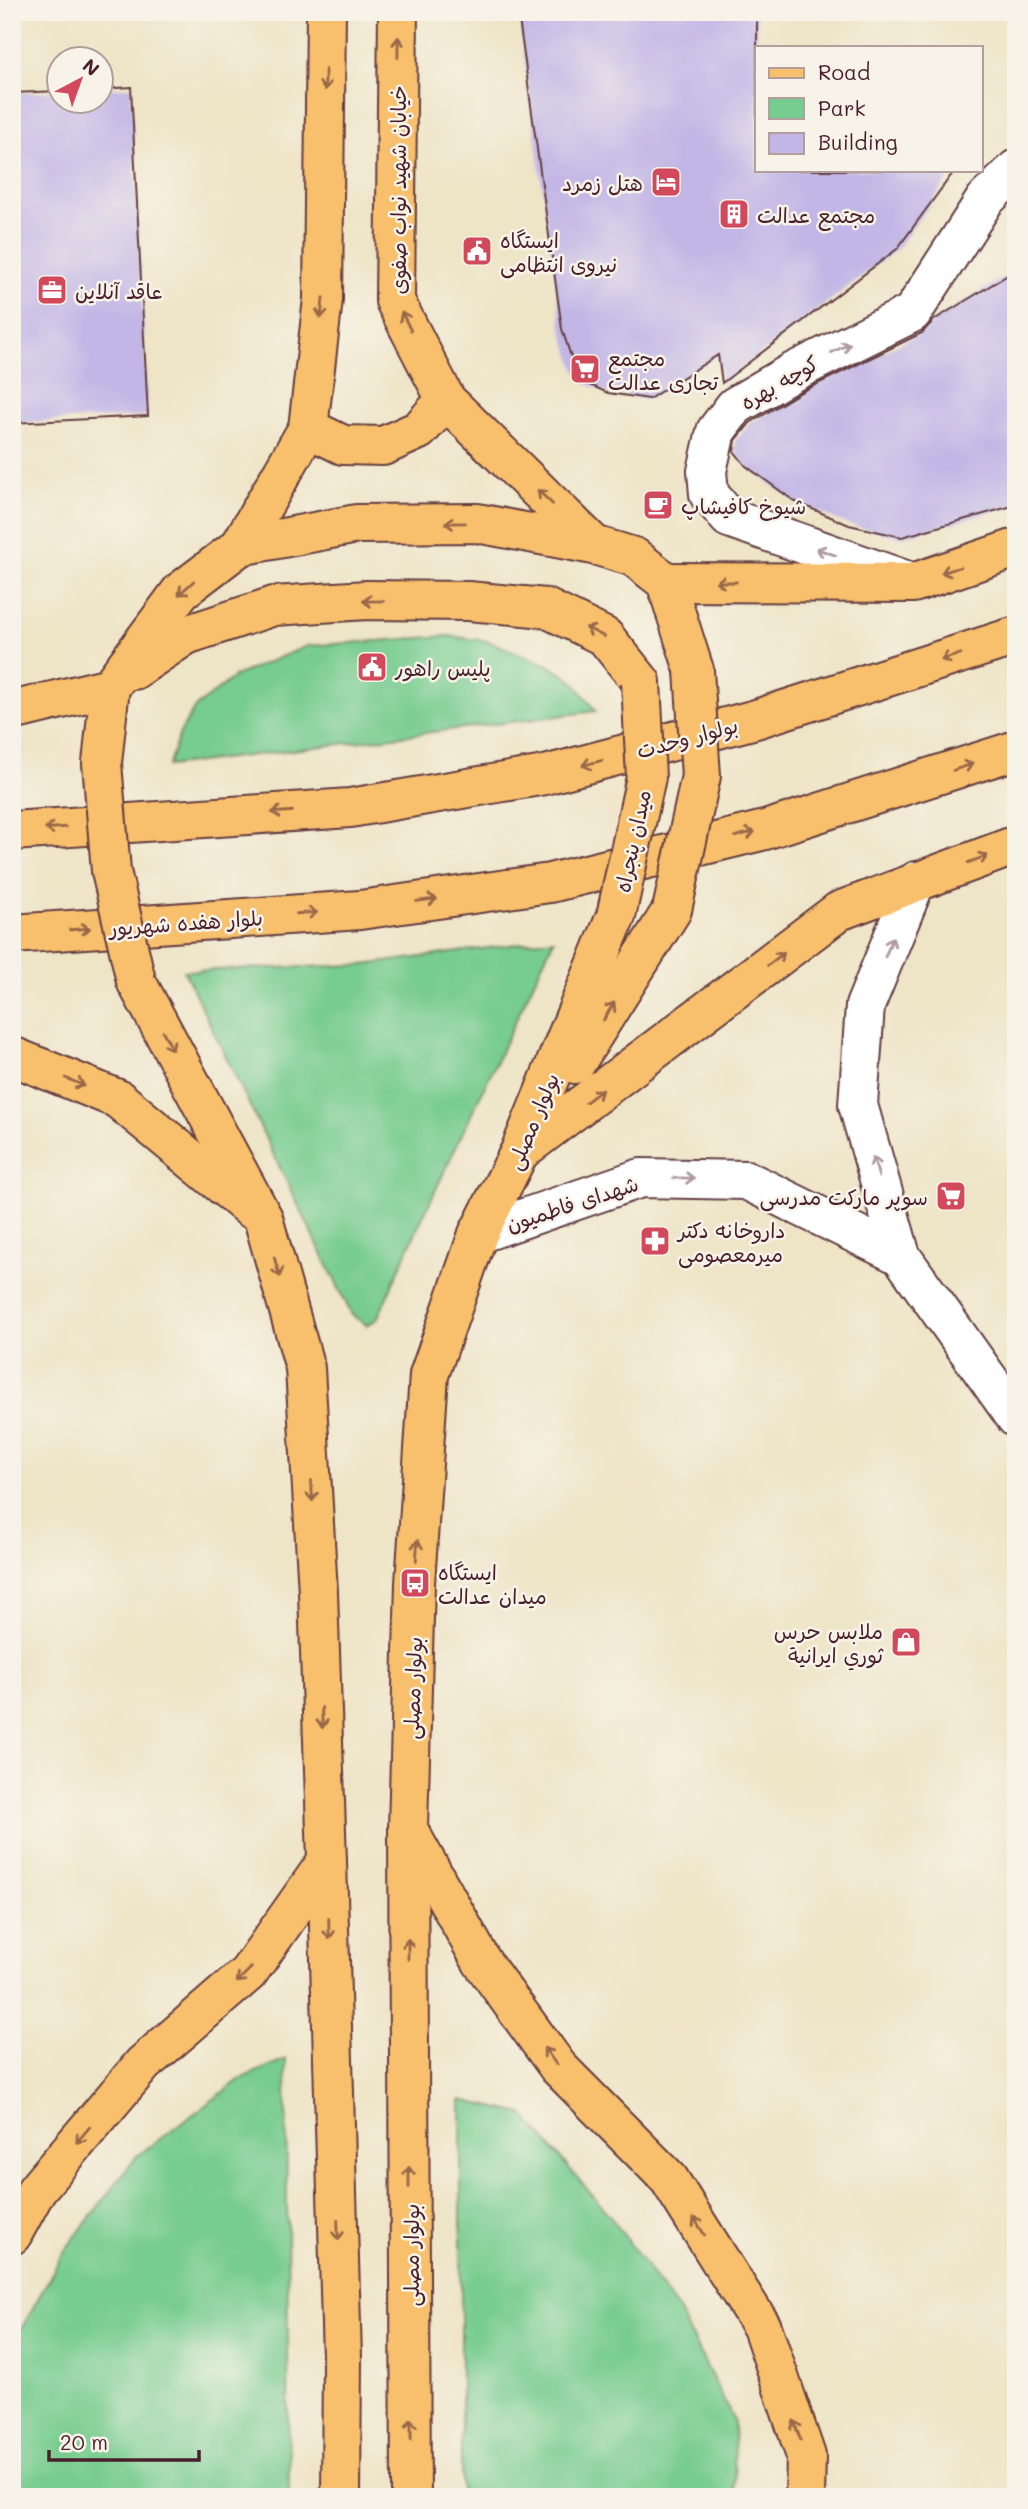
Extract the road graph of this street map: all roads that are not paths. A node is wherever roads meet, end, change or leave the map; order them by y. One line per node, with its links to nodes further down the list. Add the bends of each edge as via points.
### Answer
1 (326, 12): 5 (main road, one-way to 5, via 323,299)
2 (398, 12): 4 (main road, خیابان شهید نواب صفوی, one-way to 2, via 395,301)
3 (1016, 169): 10 (street, کوچه بهره, one-way to 3, via 729,518 709,494 707,471 716,431 734,406 912,313 985,200)
4 (446, 400): 5 (main road, via 419,430 383,446 343,445); 6 (main road, خیابان شهید نواب صفوی, one-way to 4)
5 (308, 428): 7 (main road)
6 (594, 545): 7 (main road, one-way to 7, via 477,523 357,524); 9 (main road, via 634,557)
7 (240, 546): 12 (main road, one-way to 12, via 181,591)
8 (1016, 548): 10 (main road, one-way to 10)
9 (666, 582): 10 (main road, one-way to 9); 21 (main road, one-way to 9, bridge, via 672,910 701,776 694,670)
10 (913, 583)
11 (1016, 636): 15 (main road, بولوار وحدت, one-way to 15, via 756,719 545,775 351,808)
12 (110, 687): 13 (main road); 18 (main road, میدان پنجراه, one-way to 12, bridge, via 646,777 640,681 605,638 546,608 468,601 367,600 274,606 186,635); 22 (main road, one-way to 22, bridge, via 102,763 111,871 136,981)
13 (12, 711)
14 (1016, 750): 19 (main road, بلوار هفده شهریور, one-way to 14, via 360,910 550,883 765,830)
15 (12, 831)
16 (1016, 845): 17 (main road, one-way to 16)
17 (916, 881): 21 (main road, one-way to 17, via 839,911); 24 (street, شهدای فاطمیون, one-way to 17, via 858,1105 865,1006)
18 (616, 916): 21 (main road, بولوار مصلی)
19 (12, 933)
20 (12, 1056): 22 (main road, one-way to 22, via 118,1099)
21 (520, 1152): 23 (main road, بولوار مصلی)
22 (263, 1218): 27 (main road, one-way to 27, via 304,1368 318,1592)
23 (478, 1234): 24 (street, شهدای فاطمیون, one-way to 24, via 641,1178 746,1180); 26 (main road, بولوار مصلی, one-way to 23, via 415,1583 429,1375)
24 (901, 1256): 25 (street, شهدای فاطمیون)
25 (1016, 1418)
26 (408, 1828): 30 (main road, بولوار مصلی, one-way to 26); 31 (main road, one-way to 26, via 806,2455 762,2327 669,2179 558,2067 482,1962)
27 (327, 1861): 28 (main road, one-way to 28, via 248,1973 143,2064 37,2189); 29 (main road, one-way to 29, via 342,2358)
28 (12, 2235)
29 (341, 2497)
30 (411, 2497)
31 (805, 2497)

